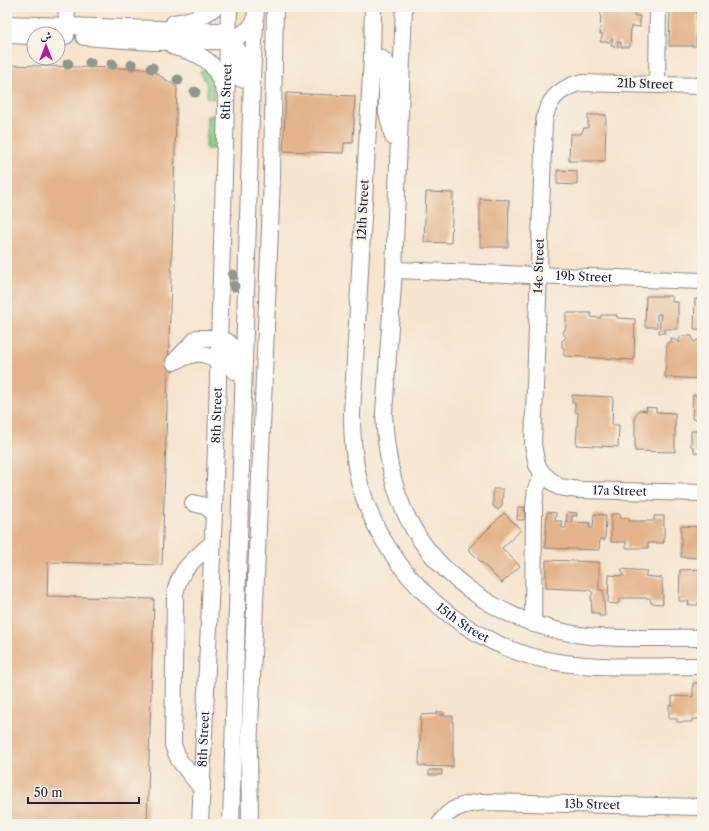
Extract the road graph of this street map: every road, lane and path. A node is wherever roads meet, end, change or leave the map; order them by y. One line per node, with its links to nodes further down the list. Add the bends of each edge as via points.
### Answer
1 (67, 7): 10 (street)
2 (215, 7): 14 (street, via 210,12)
3 (229, 7): 16 (street, 8th Street)
4 (275, 7): 42 (street, via 272,177 249,753)
5 (373, 7): 17 (street)
6 (404, 7): 22 (street)
7 (658, 7): 19 (street)
8 (255, 14): 16 (street, via 248,30); 23 (street, 8th Street)
9 (7, 24): 11 (street)
10 (65, 26)
11 (26, 27)
12 (66, 33): 14 (street)
13 (7, 35): 15 (street)
14 (150, 35): 16 (street, via 212,42); 21 (street, via 206,58 215,67)
15 (26, 36)
16 (229, 40): 21 (street, 8th Street); 23 (street, via 241,56 240,152 245,164)
17 (372, 56): 22 (street, via 381,58 387,64 388,121); 37 (street, 15th Street, via 352,414 356,465 370,514 392,554 428,597 479,634 498,644 537,658 578,664)
18 (589, 83): 19 (street, 21b Street); 25 (street, 14c Street, via 570,85 562,90 554,96 545,113)
19 (657, 85): 20 (street, 21b Street)
20 (702, 86)
21 (226, 97): 27 (street, 8th Street)
22 (398, 146): 24 (street)
23 (250, 168): 29 (street, 8th Street)
24 (394, 270): 25 (street, 19b Street); 35 (street, via 384,413 386,447 403,512 420,540 455,580 492,605)
25 (539, 276): 26 (street, 19b Street); 30 (street, 14c Street, via 532,446 537,466)
26 (702, 281)
27 (219, 338): 28 (street, 8th Street); 28 (street, via 197,338 174,362 197,353); 29 (street, via 228,341 233,349 234,389)
28 (218, 362): 31 (street, 8th Street)
29 (243, 408): 41 (street, 8th Street)
30 (543, 474): 32 (street, 17a Street, via 559,487 569,490); 35 (street, via 536,490 534,506)
31 (215, 487): 33 (street, 8th Street); 33 (street, via 193,499)
32 (702, 494)
33 (214, 513): 34 (street, 8th Street)
34 (212, 543): 38 (street, 8th Street); 38 (street, via 173,577 175,596 172,736 179,760)
35 (532, 624): 36 (street, via 591,636)
36 (702, 638)
37 (702, 666)
38 (202, 789): 40 (street, 8th Street)
39 (702, 807): 43 (street, 13b Street, via 483,802 468,803 455,808)
40 (200, 824)
41 (231, 824)
42 (250, 824)
43 (440, 824)

